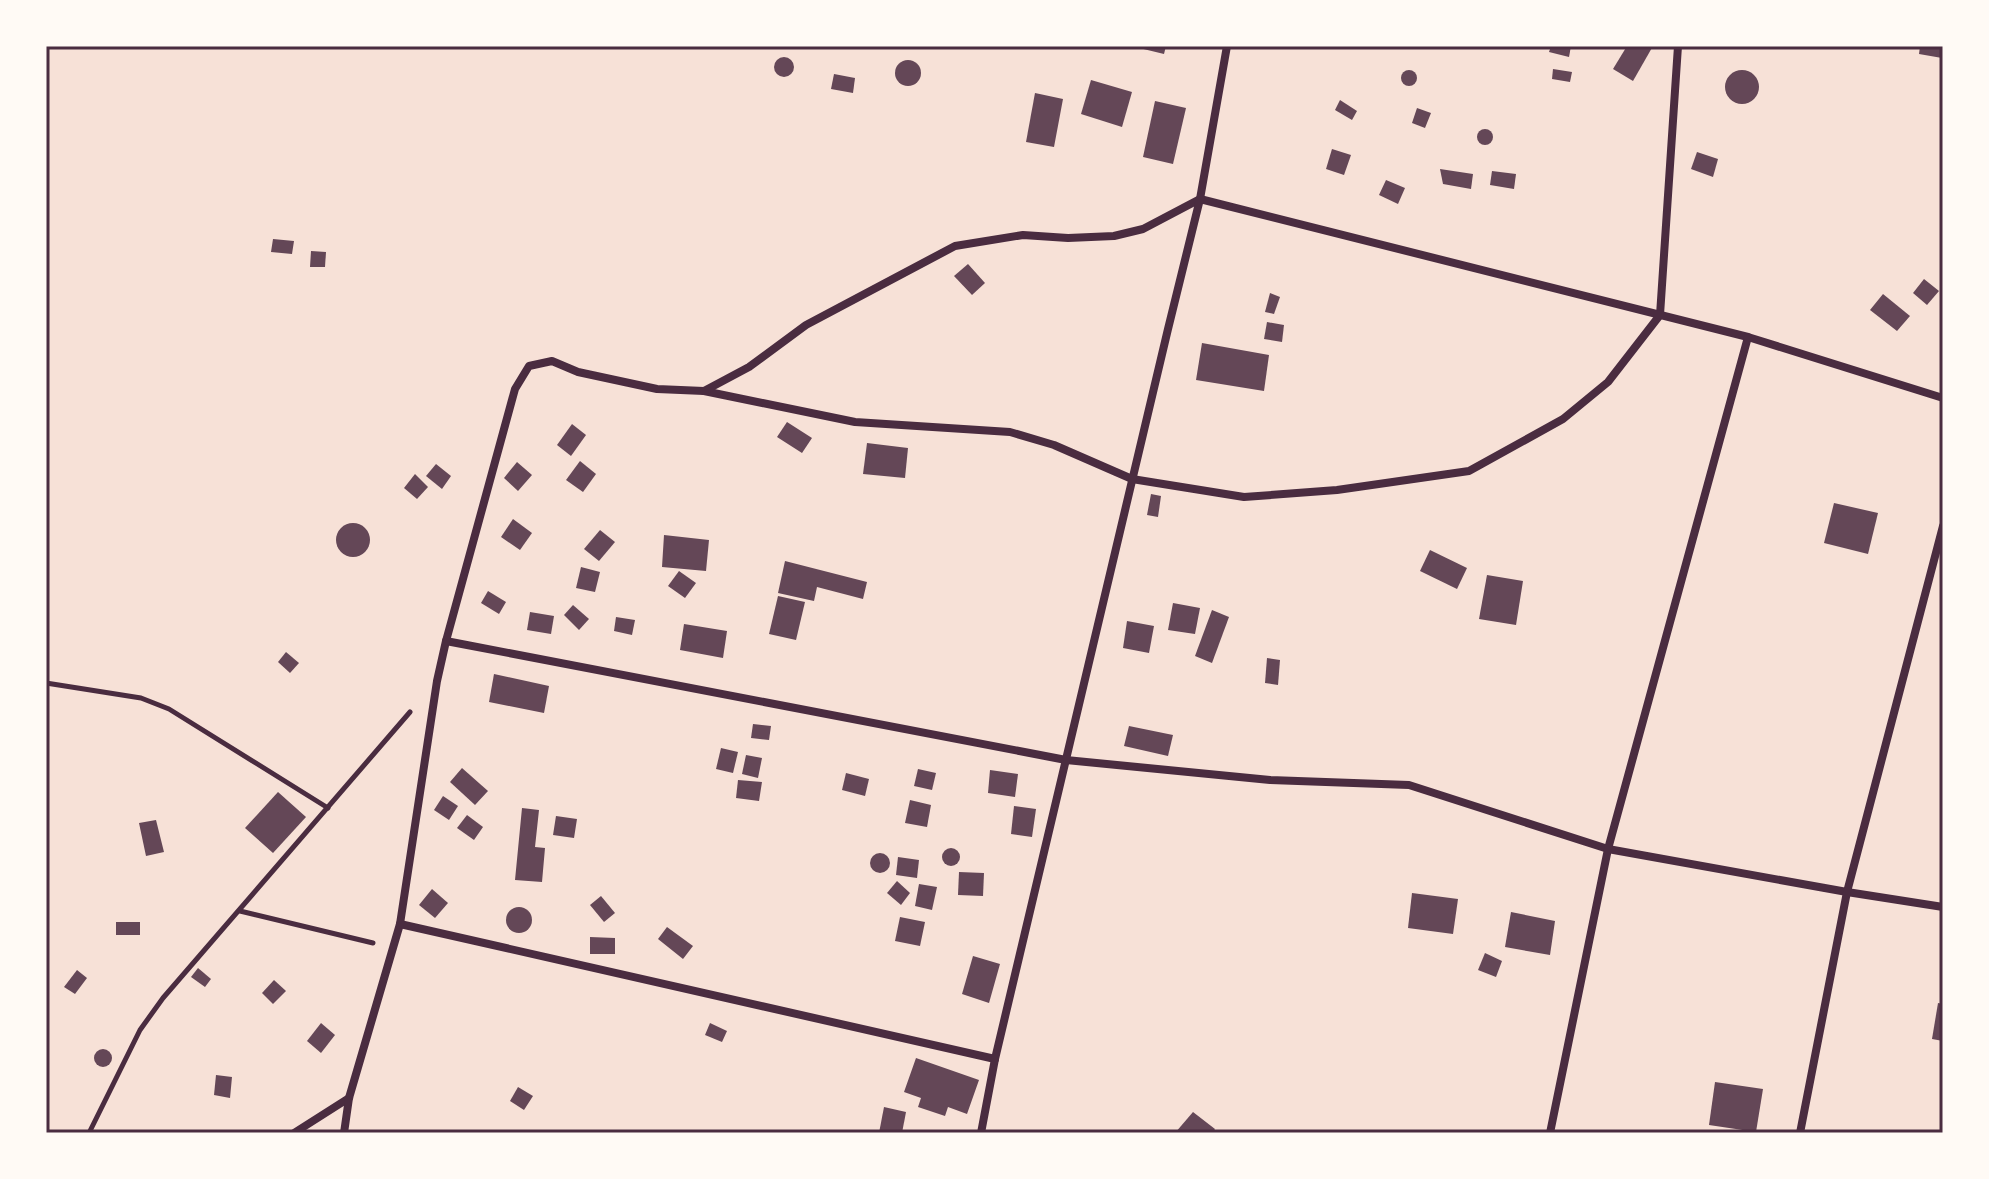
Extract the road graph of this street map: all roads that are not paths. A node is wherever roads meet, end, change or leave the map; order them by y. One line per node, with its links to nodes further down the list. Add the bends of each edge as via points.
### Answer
1 (1227, 46): 3 (street)
2 (1678, 46): 4 (street)
3 (1200, 199): 4 (street); 6 (street, via 1143,229 1114,236 1023,235 955,246 806,325 749,367); 8 (street)
4 (1660, 315): 5 (street); 8 (street, via 1608,382 1563,419 1469,471 1244,497)
5 (1748, 337): 7 (street); 12 (street)
6 (704, 391): 8 (street, via 855,422 1010,432); 10 (street, via 657,389 552,361 529,366 515,389)
7 (1943, 398)
8 (1132, 479): 11 (street)
9 (1943, 526): 13 (street)
10 (446, 641): 11 (street); 15 (street)
11 (1066, 760): 12 (street, via 1270,780 1409,785); 16 (street)
12 (1608, 849): 13 (street); 21 (street)
13 (1847, 892): 14 (street); 22 (street)
14 (1943, 907)
15 (400, 924): 16 (street); 17 (street)
16 (995, 1059): 20 (street)
17 (349, 1098): 18 (street); 19 (street)
18 (294, 1133)
19 (344, 1133)
20 (981, 1133)
21 (1550, 1133)
22 (1800, 1133)

